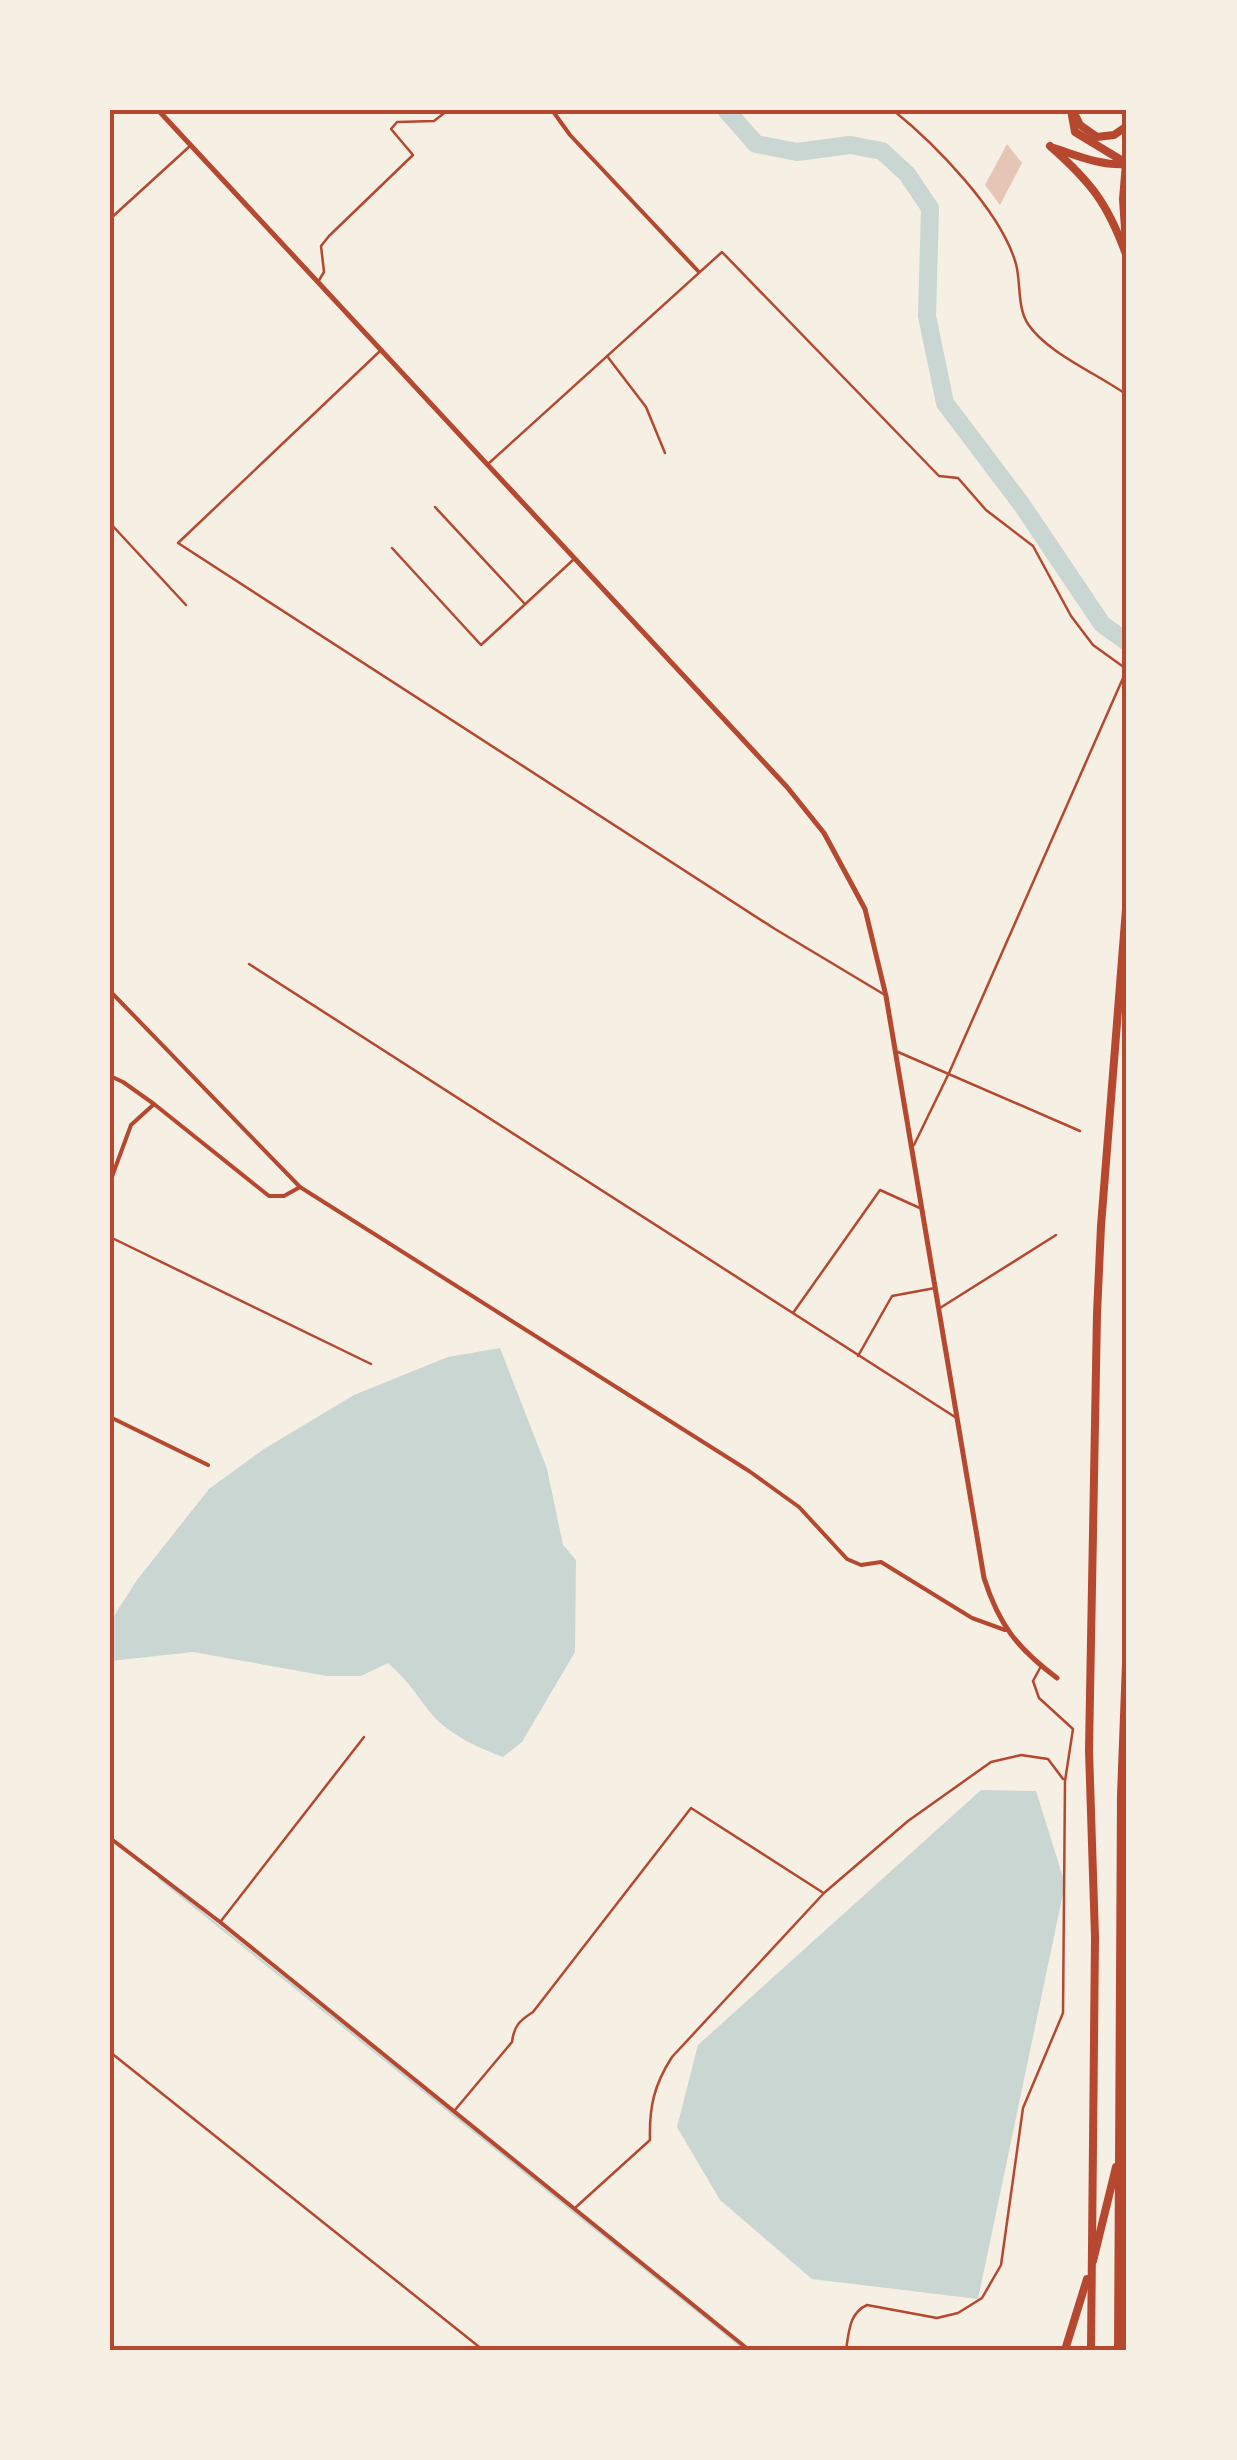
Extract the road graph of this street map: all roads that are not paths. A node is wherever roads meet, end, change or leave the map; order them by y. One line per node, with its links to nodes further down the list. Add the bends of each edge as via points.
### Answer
1 (158, 110): 7 (street)
2 (448, 110): 12 (lane, via 434,120 397,122 391,129 413,155 329,236)
3 (552, 110): 11 (street)
4 (893, 110): 15 (lane, via 932,142 995,221 1016,263 1025,320 1039,338)
5 (1072, 110): 6 (highway, via 1097,137); 8 (highway, via 1075,132)
6 (1127, 126)
7 (190, 146): 9 (lane); 12 (street)
8 (1127, 164): 10 (highway); 10 (highway, via 1050,146 1100,197)
9 (110, 218)
10 (1127, 256)
11 (698, 270): 14 (lane); 24 (lane, via 722,252 939,476 958,478 1033,546 1071,616 1093,644)
12 (317, 283): 13 (street)
13 (380, 352): 17 (street); 28 (lane, via 178,543)
14 (606, 356): 16 (lane, via 646,407); 17 (lane)
15 (1127, 395)
16 (665, 452)
17 (487, 465): 21 (street)
18 (435, 507): 22 (lane)
19 (110, 524): 23 (lane)
20 (392, 548): 22 (lane, via 481,645)
21 (574, 559): 22 (lane); 28 (street, via 824,832 865,910)
22 (525, 604)
23 (186, 605)
24 (1126, 668): 30 (lane)
25 (1127, 896): 68 (highway, via 1096,1374)
26 (249, 964): 42 (lane)
27 (110, 991): 36 (street)
28 (886, 996): 29 (street)
29 (896, 1051): 30 (lane); 34 (street)
30 (949, 1073): 33 (lane); 34 (lane)
31 (110, 1076): 32 (street)
32 (154, 1104): 35 (street, via 131,1125); 36 (street, via 269,1196)
33 (1080, 1131)
34 (913, 1146): 37 (street)
35 (110, 1182)
36 (300, 1187): 48 (street, via 749,1471 799,1507 847,1559 881,1562 972,1618)
37 (924, 1210): 40 (street); 42 (lane, via 880,1190)
38 (1056, 1235): 41 (lane)
39 (110, 1237): 44 (lane)
40 (936, 1288): 41 (street); 43 (lane, via 892,1296)
41 (939, 1308): 46 (street)
42 (792, 1314): 43 (lane)
43 (858, 1357): 46 (lane)
44 (371, 1364)
45 (110, 1417): 47 (street)
46 (956, 1418): 48 (street, via 984,1578)
47 (208, 1465)
48 (1005, 1630): 50 (street)
49 (1127, 1637): 51 (highway)
50 (1041, 1666): 52 (street); 54 (lane, via 1033,1681 1039,1698 1073,1729)
51 (1126, 1672): 60 (highway)
52 (1058, 1678)
53 (364, 1737): 57 (lane)
54 (1065, 1782): 56 (lane, via 1048,1758 991,1762); 66 (lane, via 1063,2012 1023,2108 1002,2265 982,2298 958,2313 937,2318 861,2307 852,2316)
55 (110, 1838): 57 (street)
56 (824, 1893): 59 (lane, via 691,1808); 61 (lane, via 672,2057 656,2082 650,2140)
57 (220, 1922): 59 (street)
58 (110, 2052): 64 (lane)
59 (454, 2112): 61 (street)
60 (1119, 2153): 67 (highway); 69 (highway)
61 (575, 2208): 65 (street)
62 (361, 2350): 63 (lane)
63 (387, 2350)
64 (483, 2350)
65 (749, 2350)
66 (846, 2350)
67 (1065, 2350)
68 (1090, 2350)
69 (1118, 2350)

